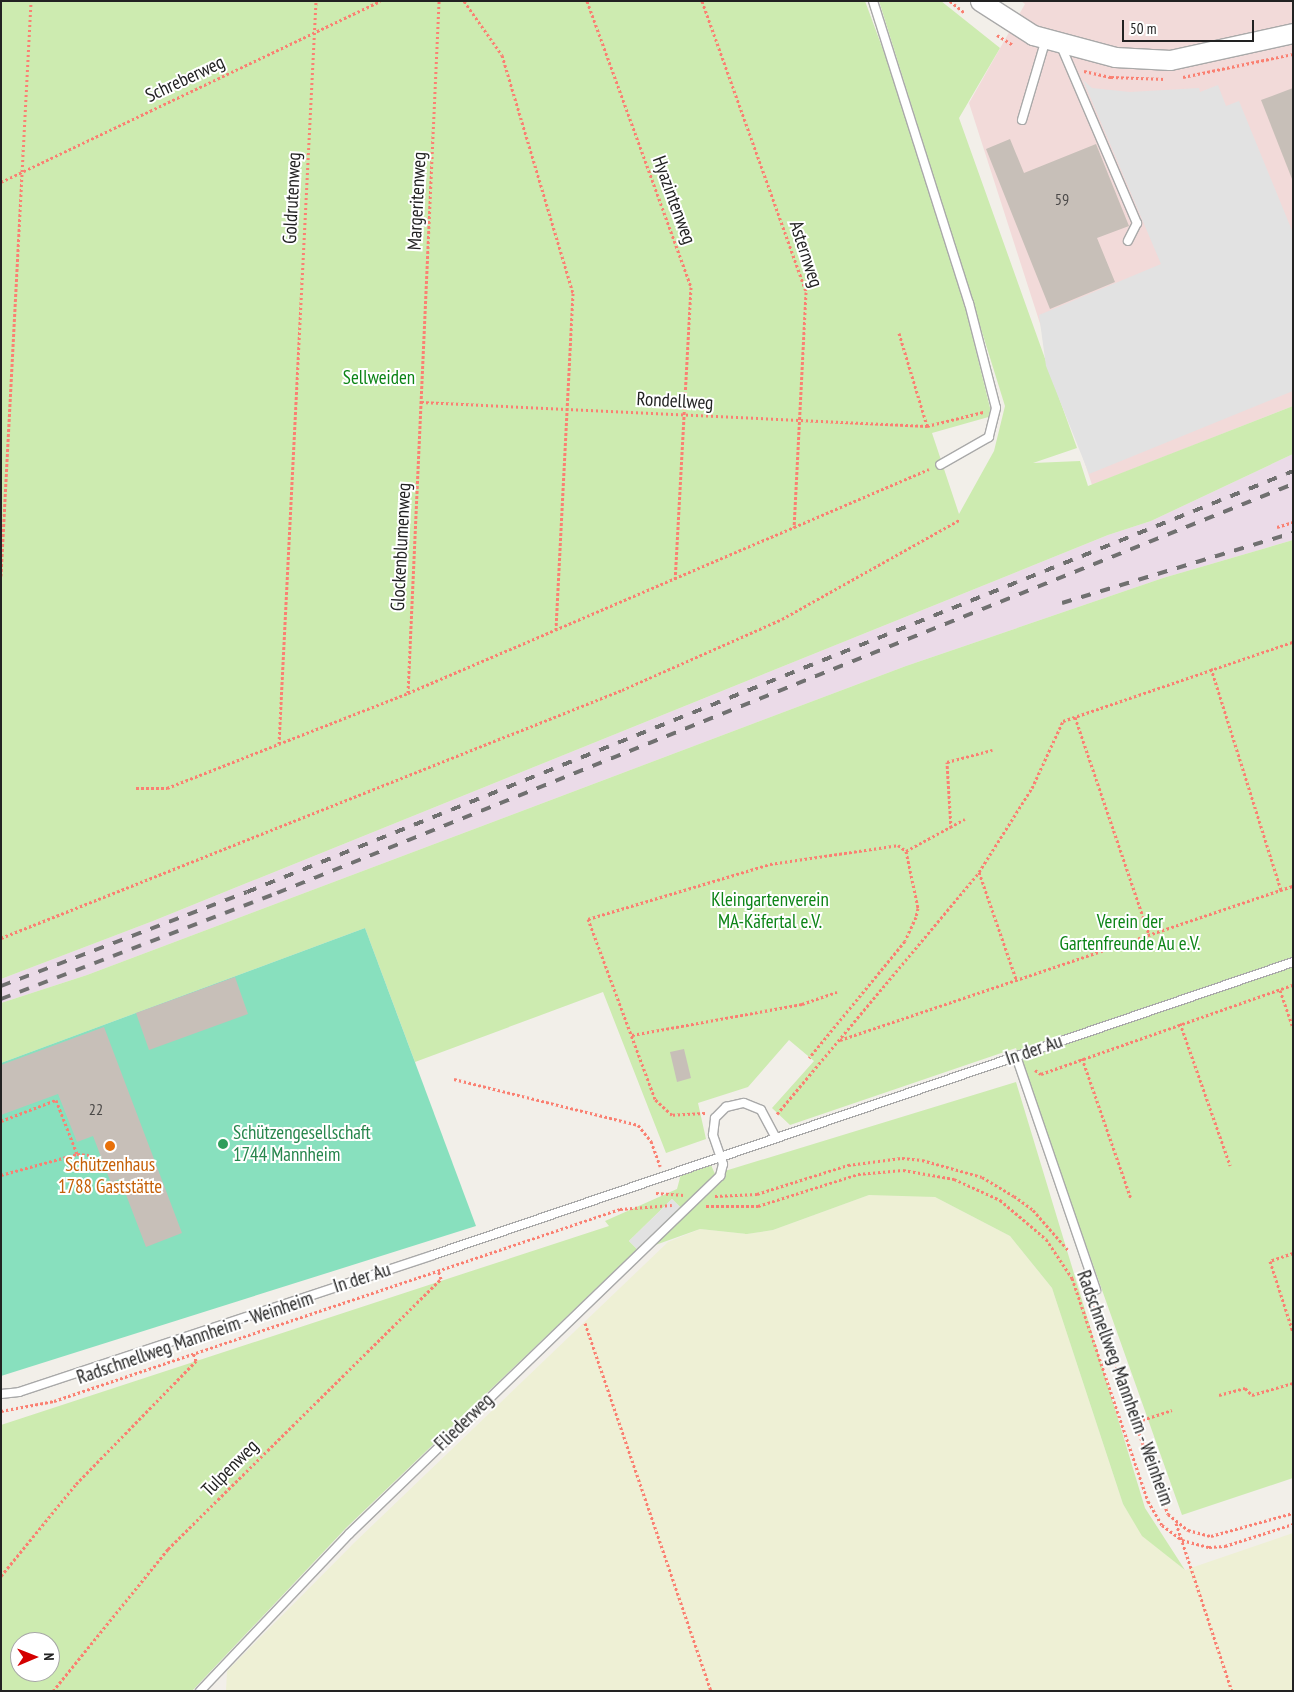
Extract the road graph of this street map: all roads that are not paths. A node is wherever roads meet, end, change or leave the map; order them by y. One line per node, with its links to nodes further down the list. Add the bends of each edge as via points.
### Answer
1 (873, 1): 7 (lane, via 969,303 996,408 989,437)
2 (980, 1): 4 (street)
3 (1293, 33): 4 (street, via 1170,60 1116,57)
4 (1053, 41): 5 (lane); 6 (lane, via 1137,223)
5 (1022, 120)
6 (1128, 241)
7 (940, 465)
8 (1293, 962): 9 (lane, In der Au)
9 (1016, 1056): 10 (lane, In der Au); 12 (lane)
10 (775, 1136): 11 (lane, In der Au); 11 (lane, via 771,1122 761,1110 744,1104 726,1107 715,1118 713,1135)
11 (721, 1156): 13 (lane, In der Au, via 20,1392); 14 (lane, Fliederweg, via 720,1176 349,1534)
12 (1093, 1291)
13 (1, 1394)
14 (200, 1691)

